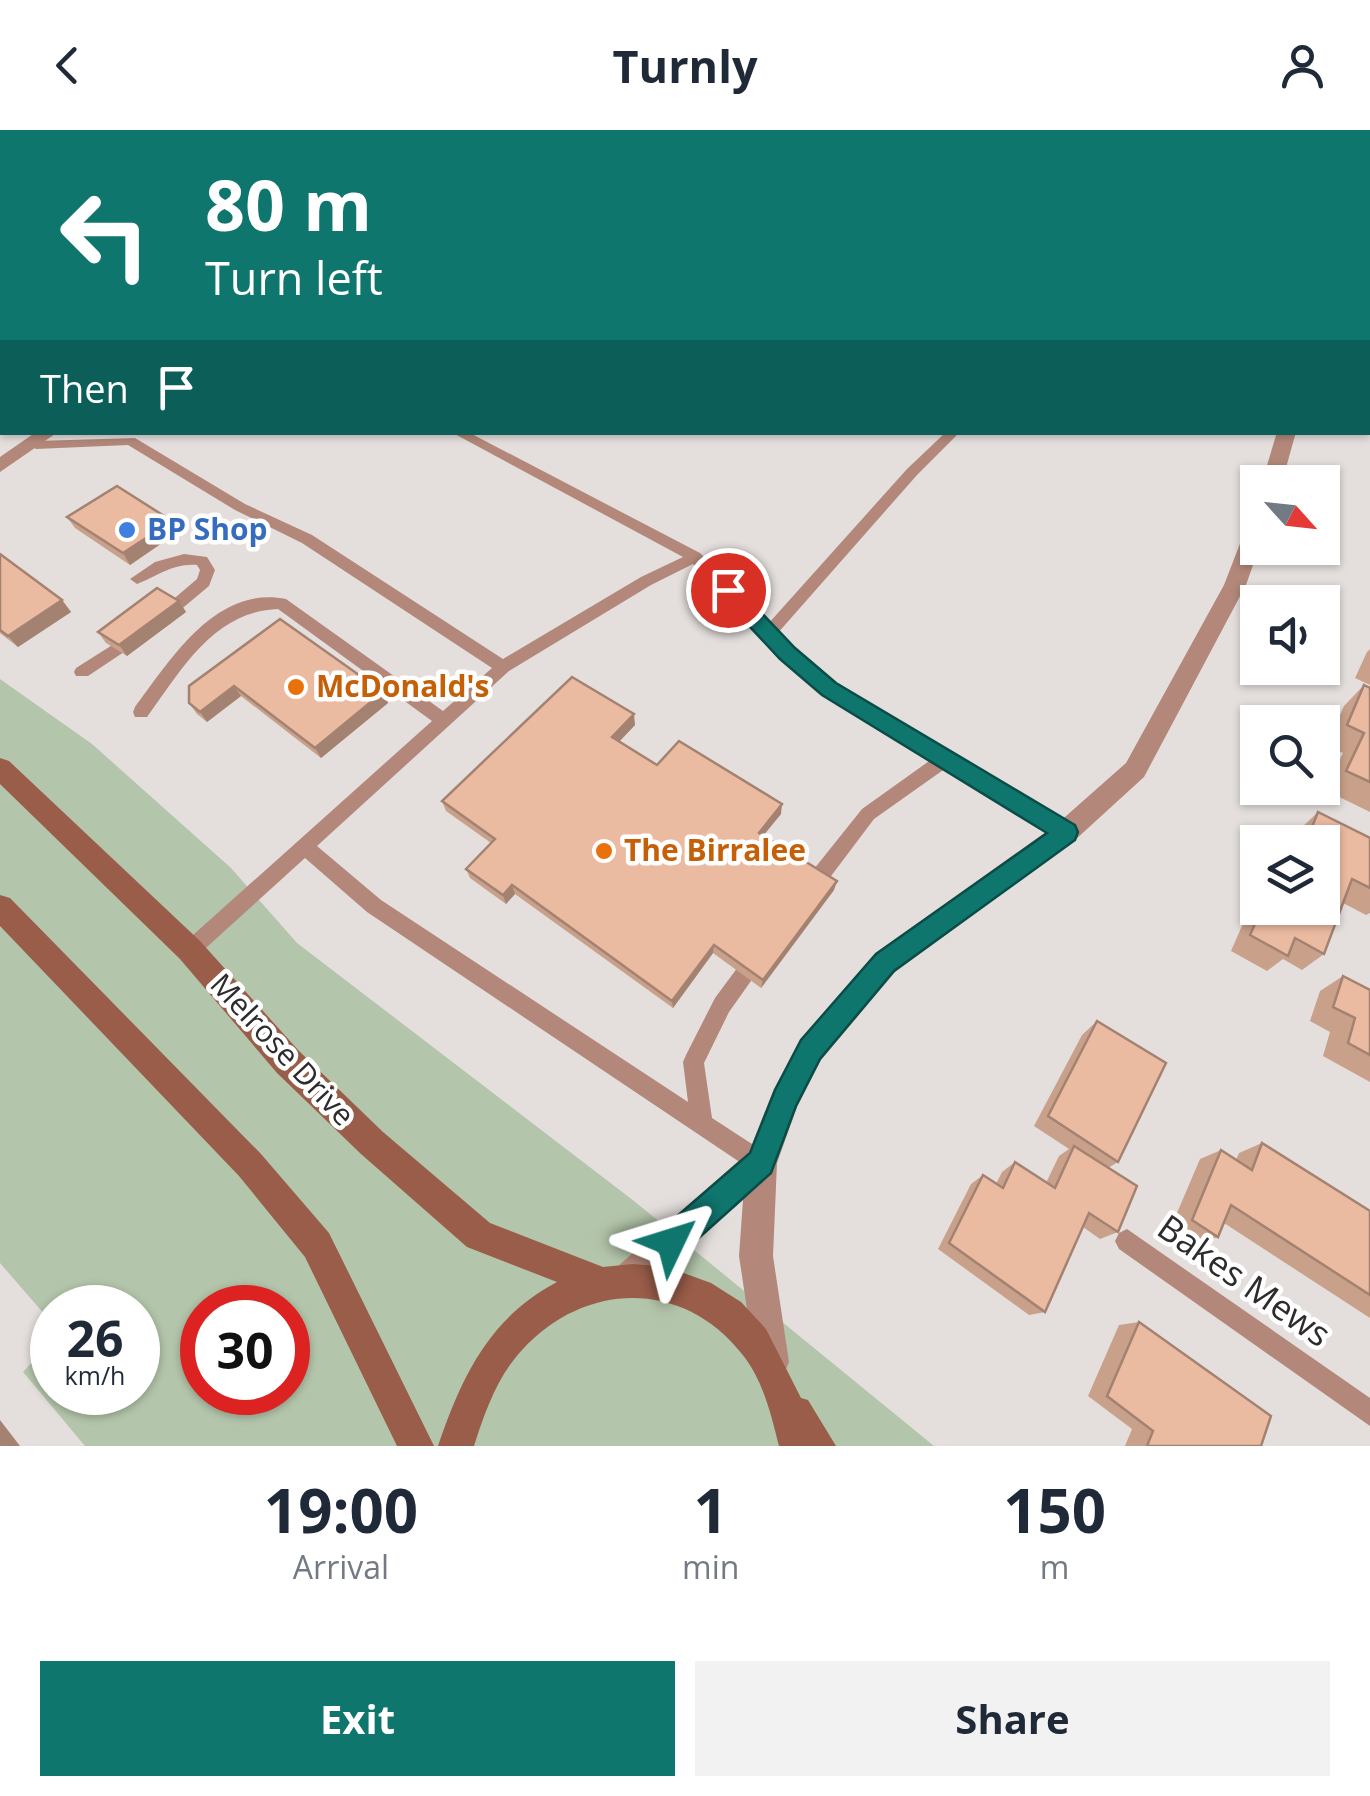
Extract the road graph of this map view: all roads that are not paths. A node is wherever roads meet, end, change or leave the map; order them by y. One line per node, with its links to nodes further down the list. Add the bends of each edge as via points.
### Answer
1 (463, 435): 8 (lane)
2 (951, 435): 11 (lane)
3 (1286, 435): 6 (street)
4 (137, 437): 5 (lane); 12 (lane)
5 (43, 439): 7 (street)
6 (1277, 465)
7 (0, 466)
8 (695, 557): 11 (lane); 12 (lane)
9 (1243, 565): 18 (street, via 1136,770)
10 (137, 579): 13 (lane, via 188,557 208,570 176,606)
11 (769, 633): 16 (lane, via 829,689)
12 (503, 667): 15 (lane)
13 (82, 672)
14 (141, 712): 15 (lane, via 191,645 223,616 261,601 281,603)
15 (441, 719): 19 (lane)
16 (944, 760): 18 (lane); 20 (lane, via 868,814)
17 (0, 768): 23 (main road, Melrose Drive)
18 (1066, 832): 25 (street, via 885,963 811,1050)
19 (303, 845): 23 (lane); 24 (lane, via 374,906)
20 (798, 904)
21 (0, 906): 30 (main road, via 250,1165 317,1245)
22 (774, 934): 24 (lane, via 722,1005 693,1062)
23 (190, 950): 27 (main road, Melrose Drive, via 288,1062 479,1236)
24 (702, 1123): 25 (lane)
25 (761, 1163): 27 (street); 28 (street, via 756,1256)
26 (1127, 1242): 29 (lane, Bakes Mews)
27 (614, 1280): 28 (main road, Melrose Drive, via 680,1288 725,1312 752,1339); 31 (main road, via 552,1302 510,1337 477,1386)
28 (780, 1386): 32 (main road); 33 (main road)
29 (1370, 1413)
30 (416, 1446)
31 (456, 1446)
32 (797, 1446)
33 (818, 1446)

